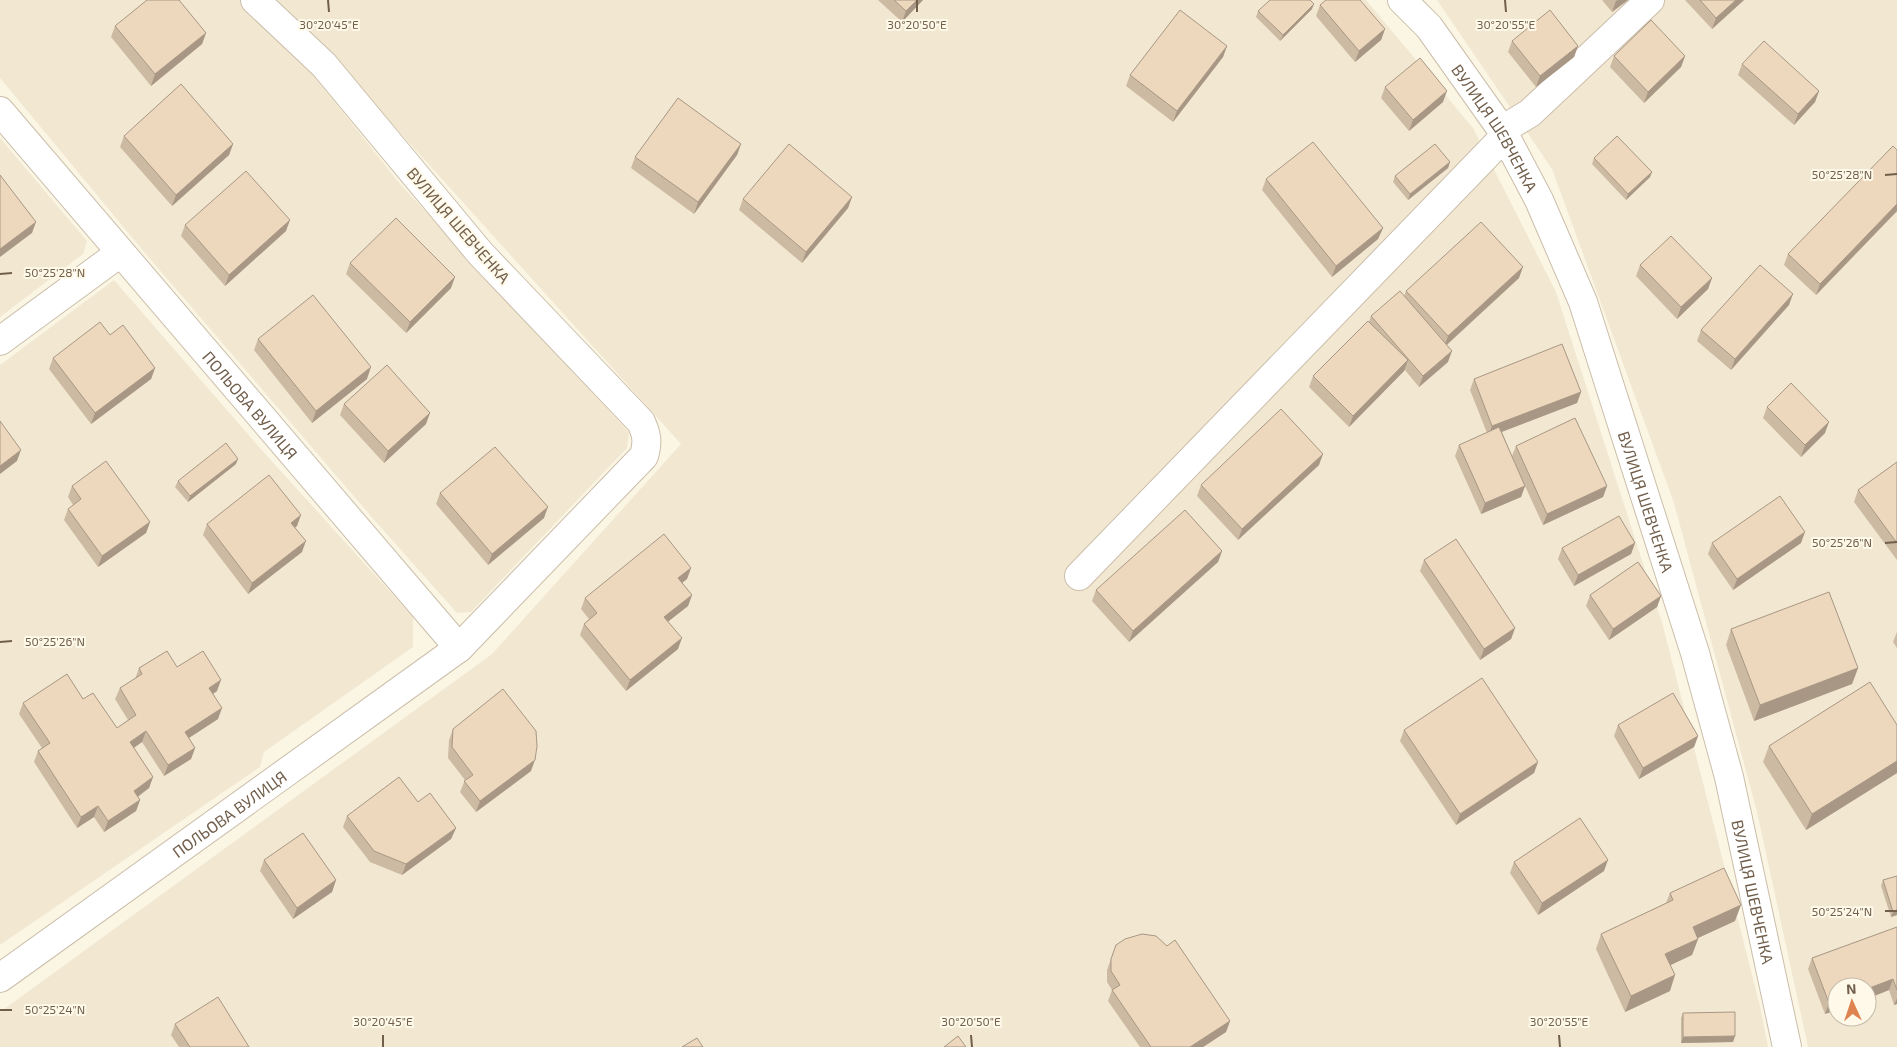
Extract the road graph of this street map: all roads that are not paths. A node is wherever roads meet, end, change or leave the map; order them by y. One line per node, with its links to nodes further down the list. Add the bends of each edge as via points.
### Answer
1 (255, 0): 8 (street, ВУЛИЦЯ ШЕВЧЕНКА, via 324,64 480,253 640,422 647,434)
2 (1402, 0): 5 (street, ВУЛИЦЯ ШЕВЧЕНКА, via 1429,27)
3 (1650, 0): 5 (street, via 1530,113)
4 (0, 111): 6 (street, ПОЛЬОВА ВУЛИЦЯ)
5 (1503, 133): 9 (street); 12 (street, ВУЛИЦЯ ШЕВЧЕНКА, via 1539,200 1583,302 1695,653 1729,777)
6 (120, 253): 7 (street); 10 (street, ПОЛЬОВА ВУЛИЦЯ)
7 (0, 341)
8 (644, 456): 10 (street, ПОЛЬОВА ВУЛИЦЯ)
9 (1079, 576)
10 (459, 648): 11 (street, ПОЛЬОВА ВУЛИЦЯ)
11 (0, 978)
12 (1787, 1047)

